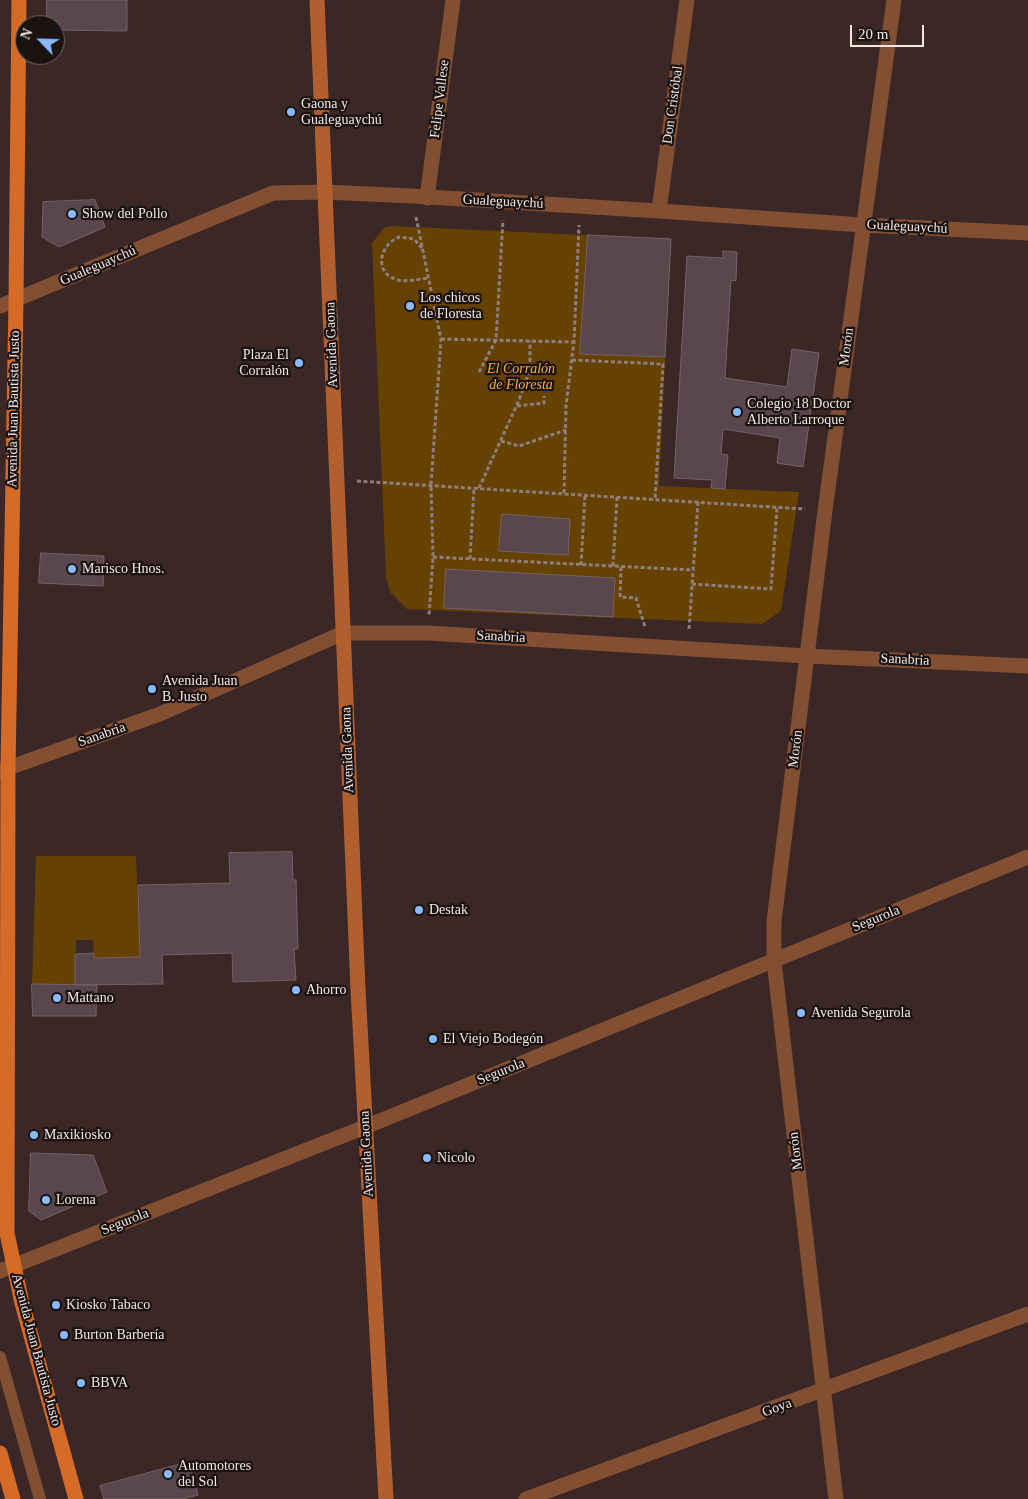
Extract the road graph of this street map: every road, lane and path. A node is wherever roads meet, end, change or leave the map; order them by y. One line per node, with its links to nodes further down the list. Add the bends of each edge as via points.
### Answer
1 (19, 0): 15 (main road, Avenida Juan Bautista Justo)
2 (317, 0): 6 (main road, Avenida Gaona)
3 (453, 0): 7 (street, Felipe Vallese)
4 (688, 0): 10 (street, Don Cristóbal)
5 (894, 0): 11 (street, Morón)
6 (325, 192): 7 (street, Gualeguaychú); 15 (street, Gualeguaychú, via 273,193); 27 (main road, Avenida Gaona)
7 (420, 197): 8 (street, Gualeguaychú); 13 (path)
8 (504, 202): 9 (street, Gualeguaychú); 18 (path)
9 (580, 206): 10 (street, Gualeguaychú); 20 (path)
10 (659, 210): 11 (street, Gualeguaychú)
11 (863, 224): 12 (street, Gualeguaychú); 37 (street, Morón)
12 (1028, 233)
13 (424, 250): 14 (path); 14 (path, via 414,239 399,237 387,244 382,264 384,271 395,280)
14 (429, 278): 17 (path)
15 (16, 300): 16 (street, Gualeguaychú); 51 (main road, Avenida Juan Bautista Justo)
16 (0, 306)
17 (441, 339): 18 (path); 28 (path)
18 (496, 340): 19 (path); 22 (path)
19 (530, 341): 20 (path); 24 (path, via 527,378)
20 (574, 342): 21 (path)
21 (572, 360): 25 (path); 34 (path, via 663,364)
22 (479, 372)
23 (544, 396): 24 (path, via 544,402)
24 (516, 406): 26 (path)
25 (566, 430): 26 (path, via 519,446); 31 (path)
26 (501, 441): 30 (path)
27 (337, 480): 28 (path); 45 (main road, Avenida Gaona)
28 (431, 485): 29 (path); 38 (path)
29 (474, 488): 30 (path); 39 (path)
30 (479, 488): 31 (path)
31 (564, 494): 32 (path)
32 (585, 495): 33 (path); 40 (path)
33 (617, 497): 34 (path); 41 (path)
34 (656, 500): 35 (path)
35 (698, 502): 36 (path); 43 (path)
36 (777, 508): 37 (path); 44 (path, via 771,590)
37 (825, 511): 49 (street, Morón)
38 (433, 557): 39 (path); 46 (path)
39 (470, 559): 40 (path)
40 (581, 565): 41 (path)
41 (614, 566): 42 (path)
42 (622, 567): 43 (path); 47 (path, via 620,597 636,598)
43 (693, 570): 44 (path)
44 (692, 584): 48 (path)
45 (343, 633): 46 (street, Sanabria); 51 (street, Sanabria, via 160,714); 54 (main road, Avenida Gaona)
46 (428, 633): 47 (street, Sanabria)
47 (651, 646): 48 (street, Sanabria)
48 (688, 649): 49 (street, Sanabria)
49 (808, 656): 50 (street, Sanabria); 53 (street, Morón, via 774,921)
50 (1028, 666)
51 (4, 770): 55 (main road, Avenida Juan Bautista Justo)
52 (1028, 857): 53 (street, Segurola)
53 (774, 961): 54 (street, Segurola); 58 (street, Morón)
54 (365, 1127): 55 (street, Segurola); 63 (main road, Avenida Gaona)
55 (7, 1269): 62 (main road, Avenida Juan Bautista Justo, via 22,1304)
56 (1028, 1314): 58 (street, Goya)
57 (0, 1357): 61 (lane)
58 (824, 1391): 64 (street, Goya); 65 (street, Morón)
59 (0, 1453): 60 (main road)
60 (13, 1499)
61 (40, 1499)
62 (76, 1499)
63 (386, 1499)
64 (526, 1499)
65 (836, 1499)

